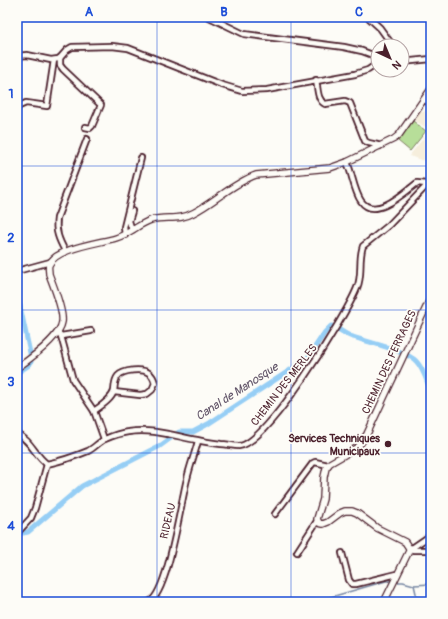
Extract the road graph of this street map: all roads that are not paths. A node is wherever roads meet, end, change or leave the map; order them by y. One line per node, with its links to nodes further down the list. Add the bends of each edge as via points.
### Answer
1 (209, 17): 4 (street, via 244,34 344,47)
2 (368, 17): 3 (street)
3 (388, 38)
4 (370, 54)
5 (17, 56): 8 (street, via 27,55)
6 (60, 58): 8 (street); 11 (street, via 72,47 128,48 242,91 267,90); 16 (street, via 60,65 101,105 91,128)
7 (431, 59): 9 (street)
8 (54, 60): 15 (street, via 47,106 26,103)
9 (410, 61)
10 (370, 67): 11 (street, via 361,72)
11 (316, 80): 18 (street, via 321,102 350,103 365,141)
12 (431, 89): 13 (street)
13 (424, 100): 14 (street); 18 (street, via 399,135)
14 (431, 104)
15 (17, 107)
16 (85, 127)
17 (87, 139): 25 (street, via 57,218 57,236)
18 (380, 146): 20 (street)
19 (140, 158): 24 (street, via 124,227)
20 (347, 162): 21 (street, via 360,199 369,207 385,206 417,183); 23 (street, via 327,169 256,175 245,179 190,215 152,220)
21 (429, 183): 36 (street, CHEMIN DES MERLES, via 389,225 363,246 359,283 338,325 319,356 265,427 253,440 241,446)
22 (137, 186): 23 (street, via 129,221)
23 (132, 230): 24 (street)
24 (125, 235): 25 (street)
25 (65, 251): 26 (street)
26 (50, 262): 27 (street); 30 (street, via 49,274 62,317)
27 (17, 272)
28 (431, 297): 38 (street, CHEMIN DES FERRAGES, via 363,441)
29 (91, 331): 30 (street)
30 (59, 334): 31 (street); 33 (street, via 73,380)
31 (17, 368)
32 (114, 392): 32 (street, via 117,378 125,372 146,371 155,383 152,390 142,395); 33 (street)
33 (94, 411): 35 (street)
34 (17, 434): 37 (street)
35 (104, 439): 36 (street, CHEMIN DES MERLES, via 141,431 171,434); 37 (street, CHEMIN DES MERLES, via 87,451)
36 (198, 441): 48 (street, RIDEAU, via 161,585 155,598)
37 (47, 464): 41 (street, via 31,518)
38 (328, 465): 39 (street, via 313,463); 40 (street)
39 (275, 514)
40 (317, 521): 43 (street, via 323,524 340,512 357,512 377,528 405,542); 45 (street)
41 (19, 531)
42 (431, 536): 43 (street)
43 (411, 549): 44 (street); 47 (street)
44 (431, 550)
45 (297, 552)
46 (342, 553): 47 (street, via 348,580 352,584)
47 (395, 578): 49 (street)
48 (149, 602)
49 (384, 602)

